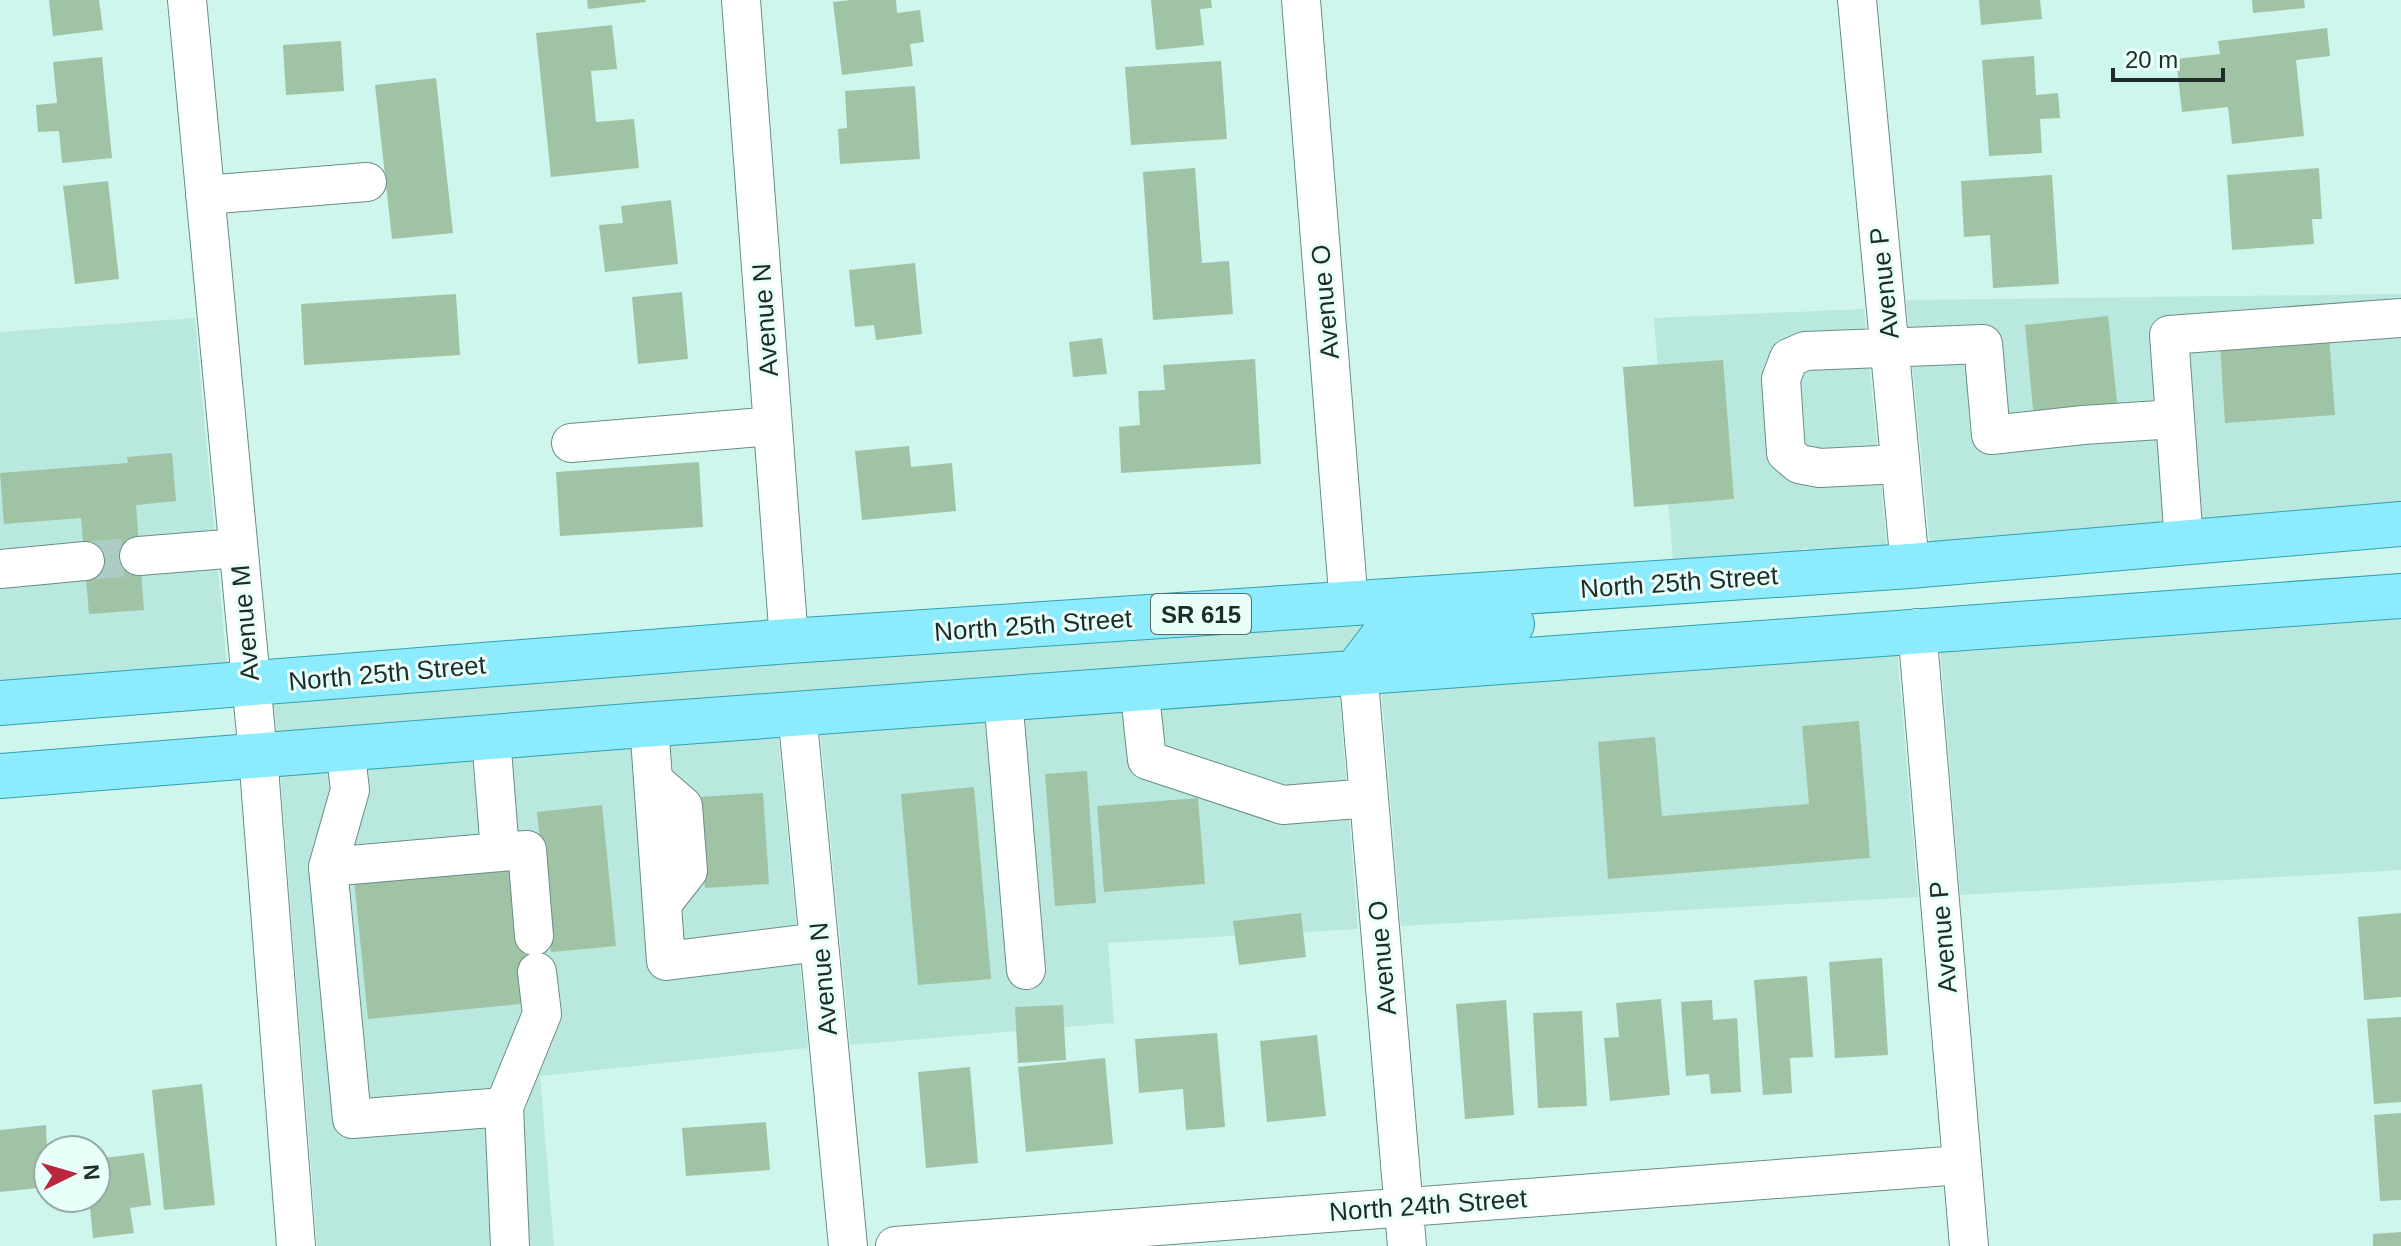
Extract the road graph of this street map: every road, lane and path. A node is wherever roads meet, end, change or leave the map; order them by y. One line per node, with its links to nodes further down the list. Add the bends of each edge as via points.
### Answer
1 (187, 0): 6 (street, Avenue M)
2 (741, 0): 10 (street, Avenue N)
3 (1301, 0): 22 (street, Avenue O)
4 (1857, 0): 8 (street, Avenue P)
5 (367, 182): 6 (street)
6 (205, 195): 15 (street, Avenue M)
7 (2401, 318): 9 (street, via 2169,335)
8 (1890, 347): 9 (street, via 1983,344 1991,435); 12 (street, Avenue P); 12 (street, via 1805,351 1789,358 1781,379 1786,453 1799,464 1820,468)
9 (2175, 419): 14 (street)
10 (773, 426): 11 (street); 24 (street, Avenue N)
11 (571, 443)
12 (1900, 464): 18 (street, Avenue P)
13 (2401, 524): 14 (main road, North 25th Street / SR 615)
14 (2184, 542): 18 (main road, North 25th Street / SR 615)
15 (238, 548): 16 (street); 26 (street, Avenue M)
16 (139, 556)
17 (85, 561): 19 (street)
18 (1910, 566): 20 (main road, North 25th Street / SR 615)
19 (0, 569)
20 (1801, 574): 22 (main road, North 25th Street / SR 615); 25 (main road, via 1749,606 1415,631 1381,639)
21 (2401, 596): 23 (main road)
22 (1349, 605): 24 (main road, North 25th Street / SR 615)
23 (1917, 628): 25 (main road); 42 (street, Avenue P)
24 (789, 641): 26 (main road, North 25th Street / SR 615)
25 (1358, 669): 27 (main road); 36 (street, Avenue O)
26 (250, 684): 29 (main road, North 25th Street / SR 615); 34 (street, Avenue M)
27 (1139, 686): 28 (main road); 36 (street, via 1147,760 1283,805)
28 (1003, 697): 30 (main road); 40 (street)
29 (0, 703)
30 (797, 712): 31 (main road); 39 (street, Avenue N)
31 (649, 724): 32 (main road); 39 (street, via 666,961)
32 (491, 737): 33 (main road); 37 (street)
33 (345, 748): 34 (main road); 38 (street, via 350,790)
34 (258, 755): 35 (main road); 44 (street, Avenue M)
35 (0, 776)
36 (1369, 798): 43 (street, Avenue O)
37 (500, 852): 38 (street); 41 (street, via 527,850 542,1014)
38 (328, 867): 41 (street, via 352,1119)
39 (819, 942): 46 (street, Avenue N)
40 (1026, 970)
41 (504, 1107): 45 (street)
42 (1961, 1165): 43 (street, North 24th Street); 49 (street, Avenue P)
43 (1403, 1207): 47 (street, North 24th Street); 48 (street, Avenue O)
44 (296, 1246)
45 (510, 1246)
46 (848, 1246)
47 (895, 1246)
48 (1407, 1246)
49 (1969, 1246)

